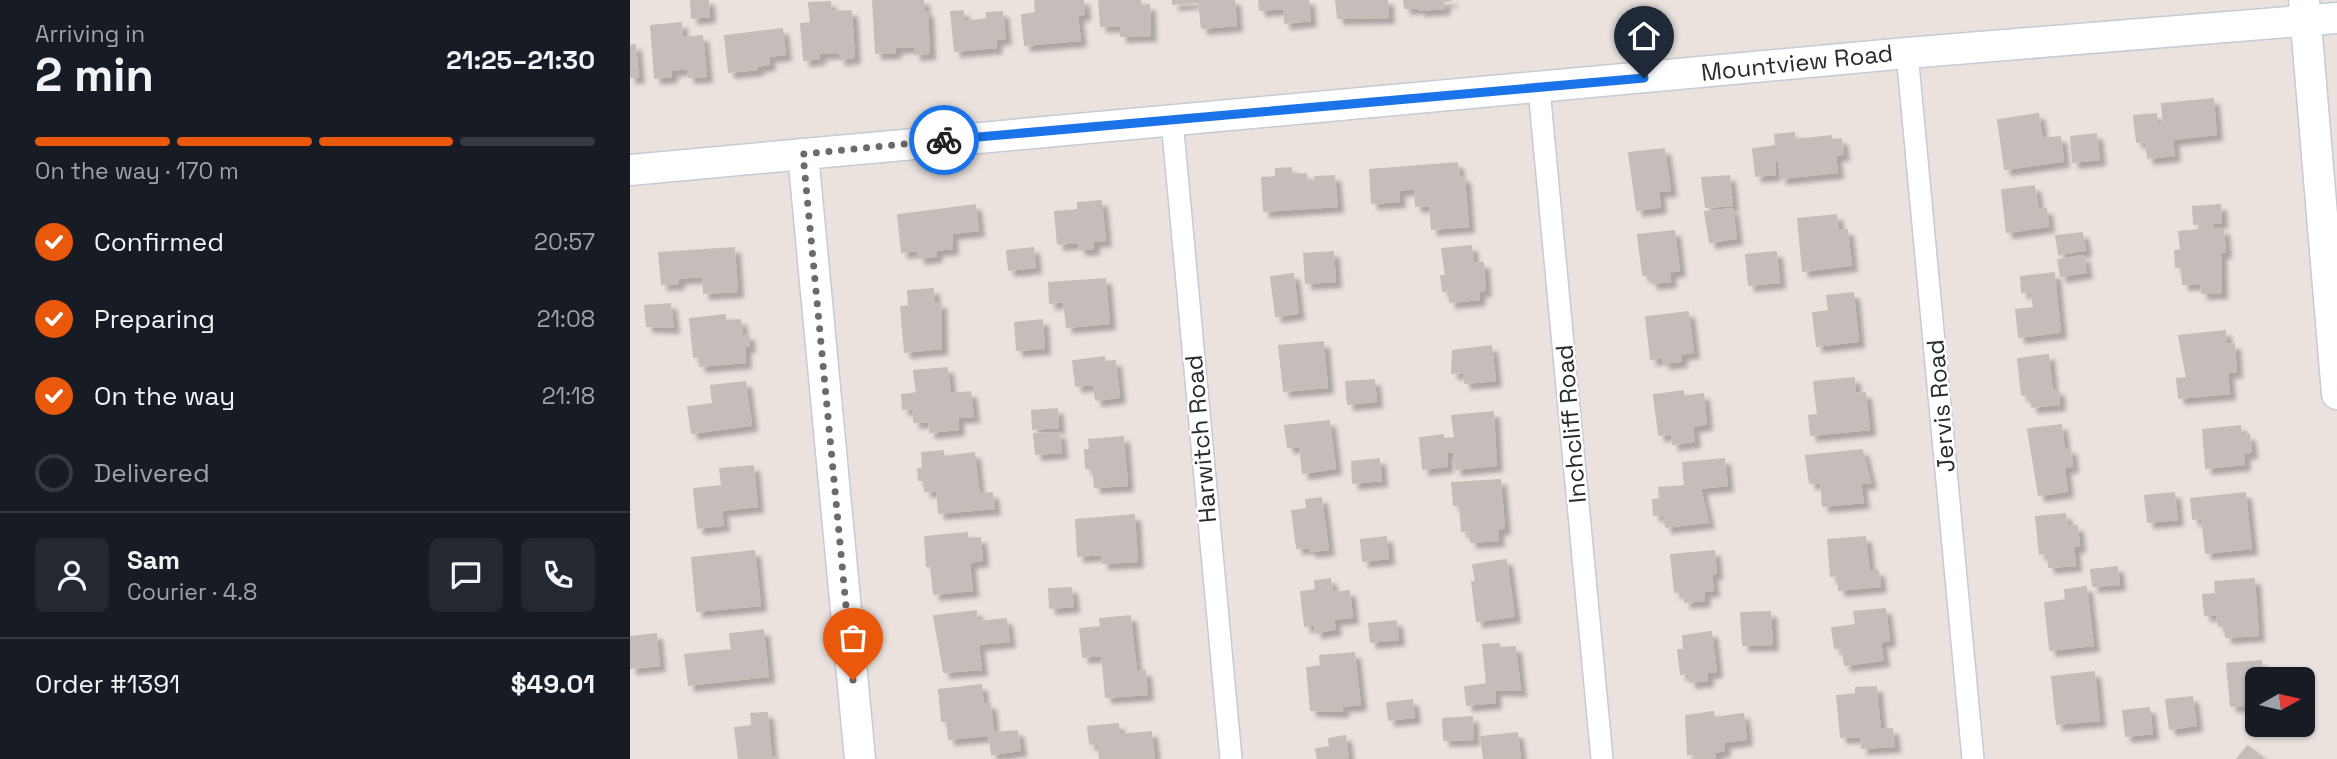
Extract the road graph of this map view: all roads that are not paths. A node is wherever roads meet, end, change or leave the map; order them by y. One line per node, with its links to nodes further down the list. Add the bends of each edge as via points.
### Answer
1 (2304, 10): 2 (street, Mountview Road); 3 (street, Mountview Road); 8 (street)
2 (2337, 18)
3 (1907, 53): 4 (street, Mountview Road); 12 (street, Jervis Road)
4 (1539, 89): 5 (street, Mountview Road); 11 (street, Inchcliff Road)
5 (1172, 120): 6 (street, Mountview Road); 10 (street, Harwitch Road)
6 (803, 154): 7 (street, Mountview Road); 9 (street)
7 (630, 170)
8 (2337, 394)
9 (860, 759)
10 (1231, 759)
11 (1602, 759)
12 (1973, 759)

